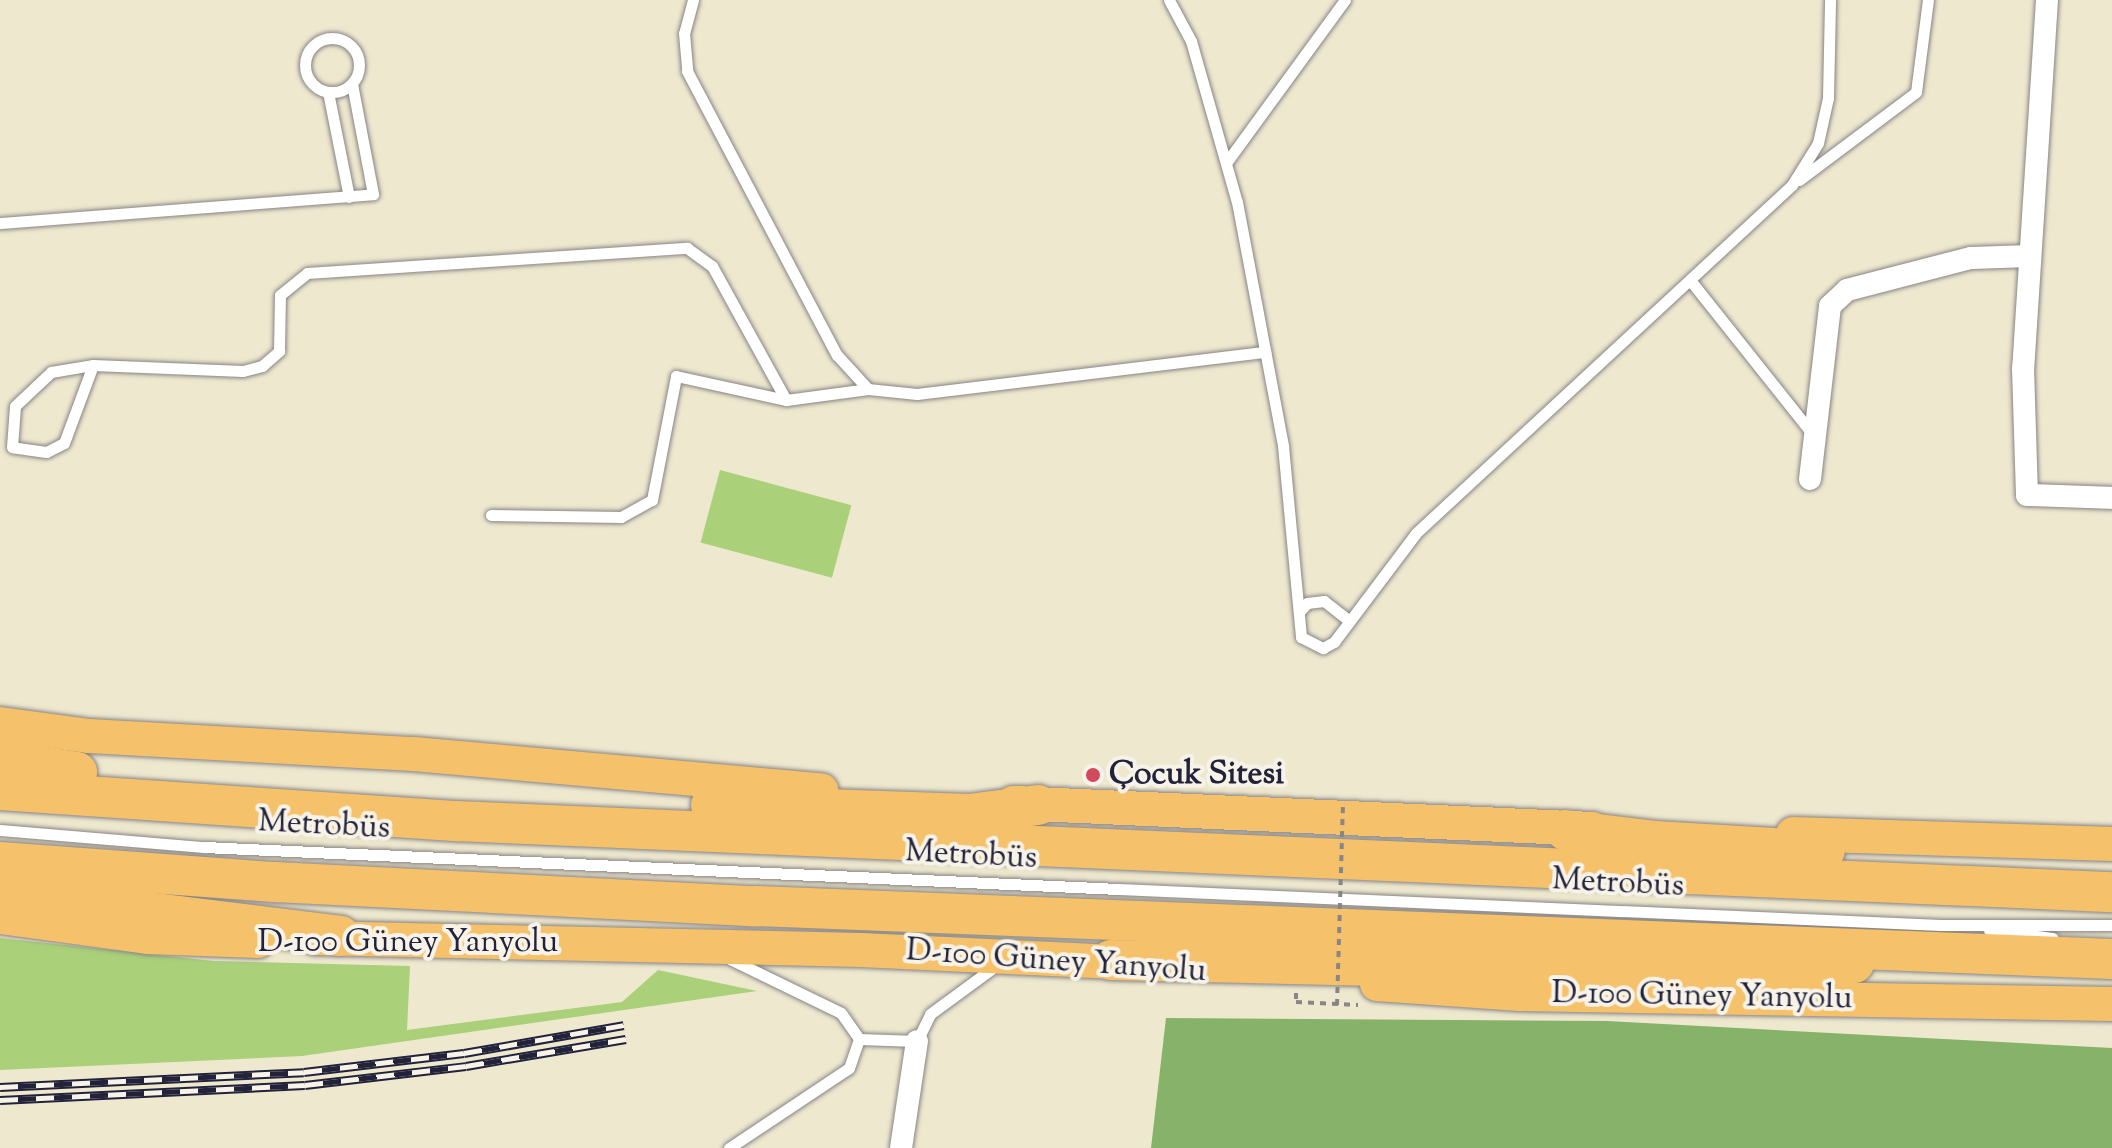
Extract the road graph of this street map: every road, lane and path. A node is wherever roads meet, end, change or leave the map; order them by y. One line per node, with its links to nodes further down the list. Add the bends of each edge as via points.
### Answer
1 (693, 0): 17 (lane, via 684,33 687,71 837,355)
2 (1169, 0): 9 (lane, via 1191,41)
3 (1345, 0): 9 (lane)
4 (1830, 0): 10 (lane, via 1828,98 1818,143)
5 (1928, 0): 10 (lane, via 1916,92)
6 (2047, 0): 13 (street)
7 (352, 84): 8 (lane); 8 (lane, via 359,67 355,50 341,40 323,40 309,51 305,68 312,84); 11 (lane, via 373,194)
8 (328, 92): 11 (lane)
9 (1226, 163): 15 (lane)
10 (1792, 185): 14 (lane)
11 (349, 197): 12 (lane)
12 (0, 223)
13 (2030, 256): 19 (street, via 1971,258 1847,290 1830,306); 21 (street, via 2023,368 2027,495)
14 (1690, 280): 19 (lane); 24 (lane, via 1416,533)
15 (1265, 352): 17 (lane, via 917,394); 23 (lane, via 1283,446)
16 (93, 365): 16 (lane, via 64,443 46,452 12,447 15,406 51,372); 18 (lane, via 243,371 262,366 279,351 280,295 307,273 687,248 712,266)
17 (868, 389): 18 (lane)
18 (786, 400): 22 (lane, via 676,376 652,500 621,517)
19 (1814, 436): 20 (street)
20 (1810, 479)
21 (2112, 498)
22 (491, 515)
23 (1299, 612): 24 (lane, via 1307,603 1324,601); 24 (lane, via 1301,637 1323,648 1334,642)
24 (1347, 619)
25 (0, 724): 29 (main road, via 89,736 414,754 670,781)
26 (0, 760): 30 (highway)
27 (0, 790): 30 (highway)
28 (1343, 802): 51 (path, bridge)
29 (1038, 805): 31 (highway, via 969,814 727,804 562,805); 33 (main road)
30 (293, 812): 31 (highway)
31 (456, 821): 37 (highway)
32 (0, 830): 40 (lane, Metrobüs, via 220,847)
33 (1565, 830): 34 (main road, via 1642,827); 36 (highway, via 1654,841)
34 (2112, 844)
35 (0, 862): 45 (highway, via 695,903)
36 (2112, 869)
37 (2112, 892)
38 (0, 894): 42 (highway)
39 (0, 917): 42 (main road, D-100 Güney Yanyolu, via 206,940)
40 (1940, 925): 41 (lane, Metrobüs); 43 (lane, Metrobüs)
41 (2112, 925)
42 (340, 936): 44 (main road, D-100 Güney Yanyolu)
43 (2073, 940)
44 (708, 948): 46 (main road, D-100 Güney Yanyolu); 53 (lane, via 841,1013)
45 (1899, 949): 47 (highway); 48 (highway, via 1851,964 1771,975)
46 (1011, 958): 48 (main road, D-100 Güney Yanyolu); 54 (lane, via 954,992 930,1014)
47 (2112, 959)
48 (1111, 960): 50 (main road, D-100 Güney Yanyolu, via 1520,994)
49 (1296, 1002): 51 (path)
50 (2112, 1004)
51 (1337, 1005): 52 (path)
52 (1369, 1005)
53 (859, 1039): 54 (lane); 55 (lane, via 849,1068)
54 (917, 1041): 56 (street)
55 (729, 1148)
56 (901, 1148)

